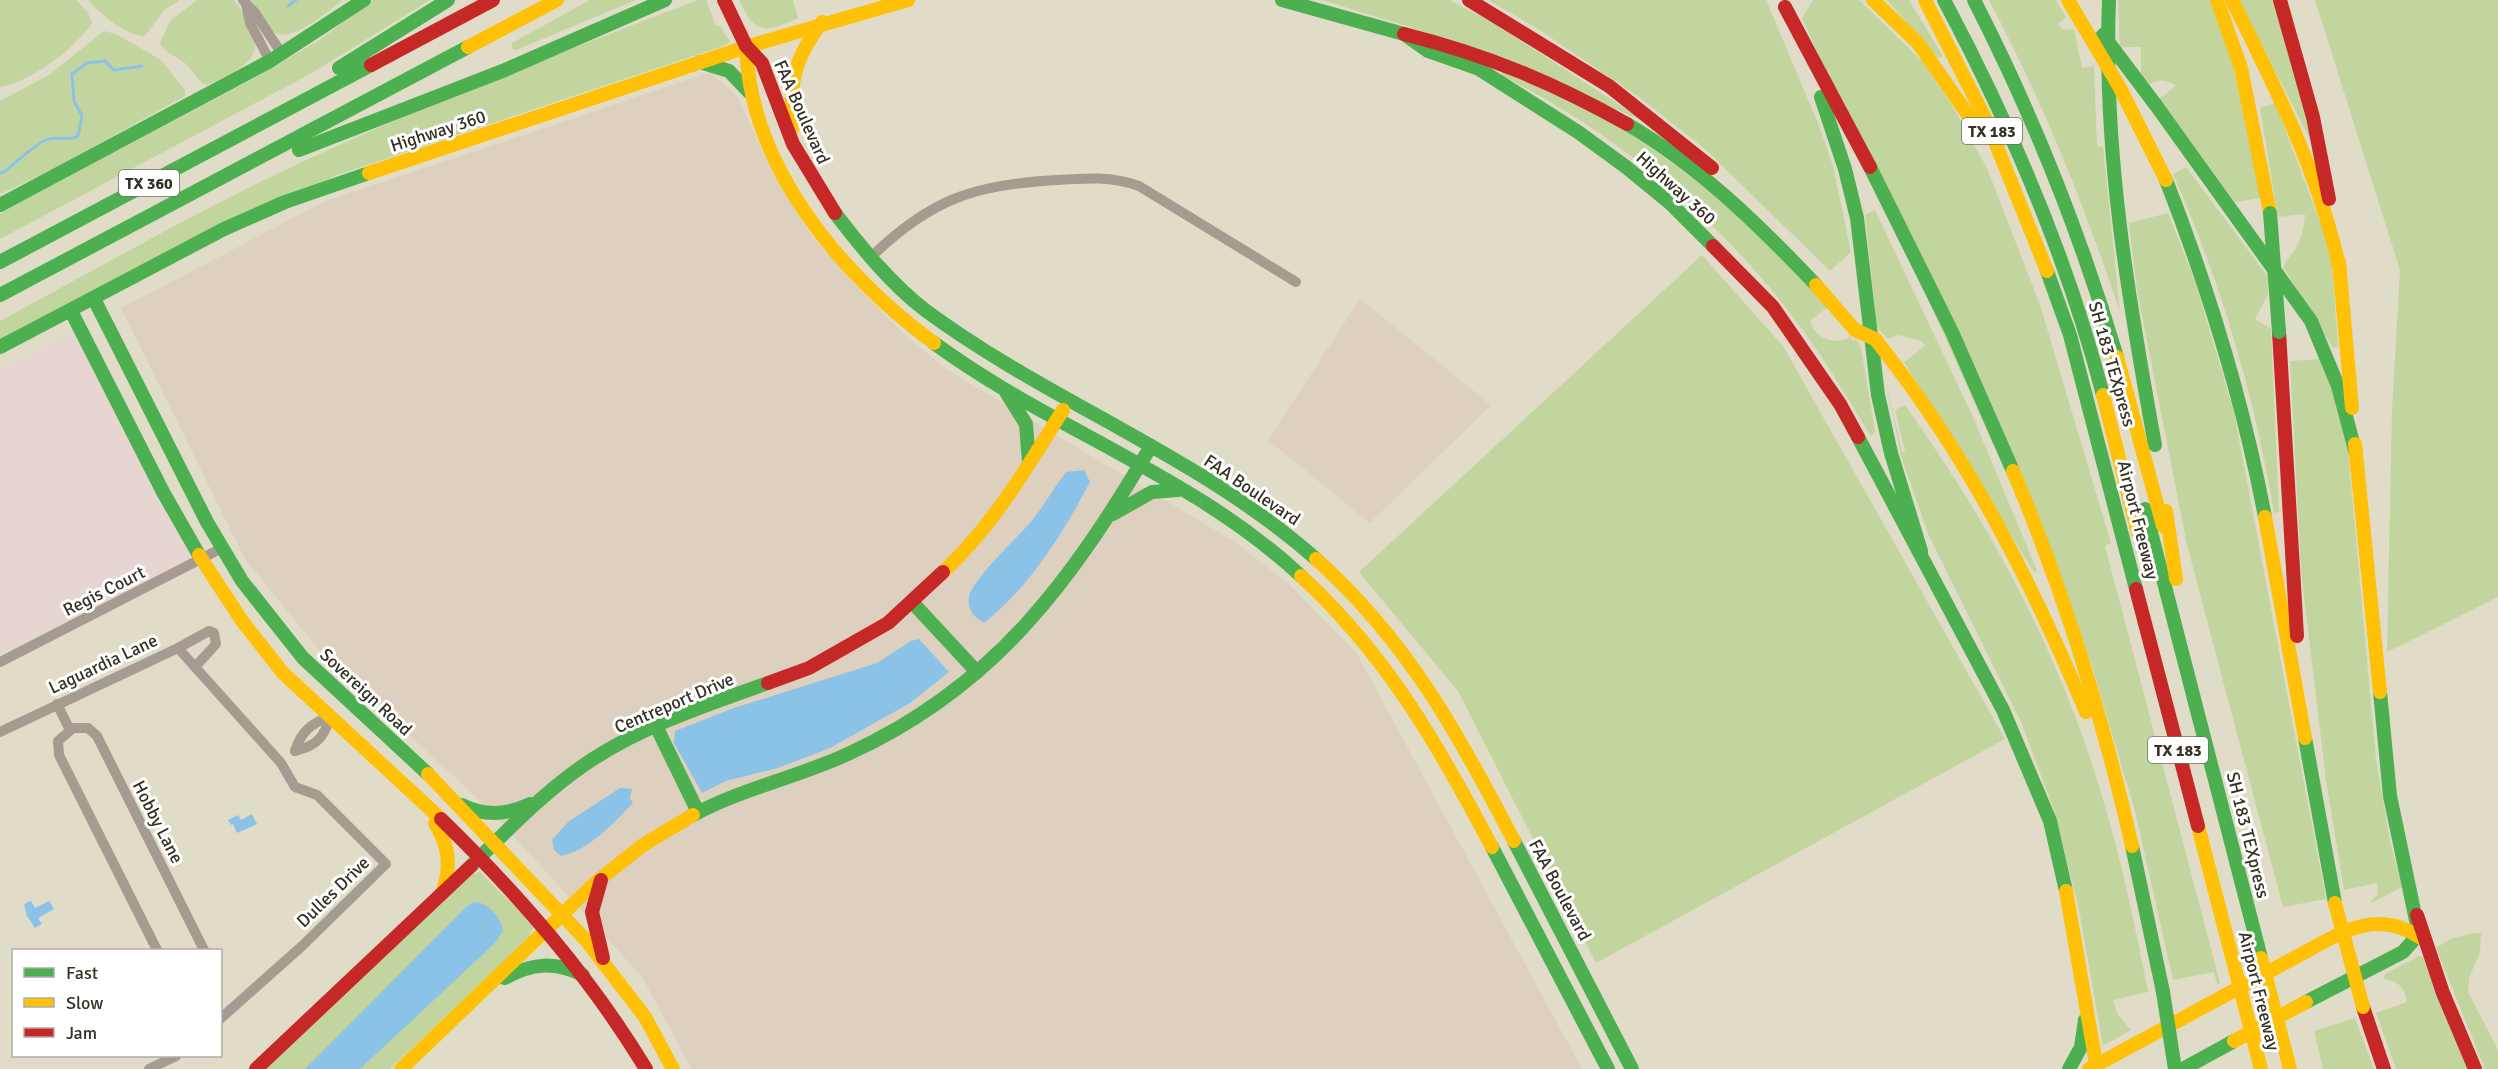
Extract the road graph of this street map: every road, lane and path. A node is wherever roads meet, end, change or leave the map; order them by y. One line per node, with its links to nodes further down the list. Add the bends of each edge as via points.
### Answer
1 (364, 0): 28 (main road)
2 (448, 0): 31 (main road, via 318,80)
3 (493, 0): 31 (main road, TX 360)
4 (557, 0): 33 (main road, TX 360)
5 (665, 0): 33 (main road, via 505,70 298,150)
6 (724, 0): 27 (main road, FAA Boulevard)
7 (908, 0): 25 (main road, Highway 360)
8 (1282, 0): 26 (main road, Highway 360)
9 (1469, 0): 41 (main road, via 1570,60 1650,117 1759,211)
10 (1873, 0): 37 (main road, via 1907,30 1956,93)
11 (1925, 0): 37 (main road, Airport Freeway / TX 183, via 1991,129)
12 (1944, 0): 110 (main road, SH 183 TEXpress, via 2019,151 2084,325)
13 (1959, 0): 111 (main road, SH 183 TEXpress, via 2032,150 2094,320)
14 (1974, 0): 58 (main road, Airport Freeway / TX 183, via 2030,114 2083,245 2124,378)
15 (2068, 0): 68 (main road, bridge, via 2137,118 2166,180 2207,288 2253,453)
16 (2077, 0): 50 (main road, bridge, via 2311,321 2343,396)
17 (2104, 0): 24 (main road)
18 (2109, 0): 24 (main road)
19 (2217, 0): 68 (main road, bridge, via 2241,68 2270,213)
20 (2232, 0): 38 (main road, via 2312,174)
21 (2280, 0): 38 (main road, via 2313,117)
22 (244, 2): 28 (street)
23 (1784, 4): 56 (main road, via 1830,119 1845,168 1857,218 1878,395); 79 (main road, via 1947,322 2001,444 2086,670)
24 (2108, 16): 58 (main road, via 2116,203)
25 (822, 22): 27 (main road, Highway 360); 32 (main road, via 798,56 792,72)
26 (1404, 34): 41 (main road, via 1515,68 1583,98 1637,130 1696,171); 56 (main road, Highway 360, via 1428,51 1479,69 1578,132 1678,211 1773,308 1840,404)
27 (746, 46): 29 (main road, Highway 360); 30 (main road, FAA Boulevard, via 745,69); 32 (main road, FAA Boulevard, via 762,63)
28 (276, 58): 34 (main road)
29 (700, 62): 30 (main road, via 729,71); 43 (main road, Highway 360, via 409,161 338,181 213,235)
30 (752, 96): 39 (main road, FAA Boulevard, via 779,166 817,228)
31 (299, 104): 36 (main road, TX 360)
32 (794, 144): 35 (main road, FAA Boulevard, via 825,200)
33 (268, 152): 42 (main road, TX 360)
34 (0, 206)
35 (871, 257): 39 (main road); 40 (street, via 897,233 940,205 969,192 1012,183 1111,178 1139,186); 47 (main road, FAA Boulevard, via 903,290 952,329)
36 (0, 262)
37 (2047, 267): 109 (main road, Airport Freeway / TX 183, via 2085,387)
38 (2340, 270): 50 (main road)
39 (853, 272): 46 (main road, FAA Boulevard, via 905,322)
40 (1296, 282)
41 (1819, 283): 79 (main road, via 1900,370 1992,512 2026,576 2094,730)
42 (0, 295)
43 (94, 299): 44 (main road, Highway 360); 55 (main road, Sovereign Road)
44 (71, 311): 45 (main road, Highway 360); 57 (main road)
45 (0, 347)
46 (1000, 385): 48 (main road, FAA Boulevard); 51 (main road, via 1029,426)
47 (1071, 399): 48 (main road, Centreport Drive); 49 (main road, FAA Boulevard)
48 (1058, 418): 51 (main road, Centreport Drive); 52 (main road, FAA Boulevard)
49 (1151, 446): 52 (main road); 60 (main road, FAA Boulevard, via 1230,494 1296,542)
50 (2356, 454): 84 (main road, via 2390,796 2402,865)
51 (1028, 466): 59 (main road, Centreport Drive, via 965,552)
52 (1140, 466): 53 (main road, FAA Boulevard); 54 (main road)
53 (1183, 492): 54 (main road, via 1166,488); 61 (main road, FAA Boulevard, via 1270,549)
54 (1108, 518): 65 (main road, via 1055,594)
55 (222, 548): 57 (street, Regis Court); 66 (main road, Sovereign Road, via 270,618)
56 (1921, 551): 95 (main road, via 2003,710 2050,821)
57 (202, 560): 63 (street, Regis Court); 69 (main road, via 275,663)
58 (2176, 579): 112 (main road, Airport Freeway / TX 183)
59 (912, 602): 65 (main road); 70 (main road, Centreport Drive, via 858,643 809,668)
60 (1365, 607): 61 (main road); 91 (main road, FAA Boulevard, via 1401,648 1462,741)
61 (1349, 623): 93 (main road, FAA Boulevard, via 1382,660 1442,752)
62 (178, 648): 64 (street, Laguardia Lane); 64 (street, via 209,631 214,633 216,644); 67 (street, Laguardia Lane)
63 (0, 663)
64 (195, 667): 73 (street, Laguardia Lane)
65 (977, 672): 77 (main road, via 886,735 817,768)
66 (345, 700): 69 (main road); 75 (main road, Sovereign Road, via 393,740)
67 (57, 704): 71 (street); 72 (street, Laguardia Lane)
68 (2300, 706): 113 (main road, bridge, via 2335,903 2362,1007)
69 (330, 717): 74 (main road)
70 (656, 726): 76 (main road, Centreport Drive, via 584,765); 77 (main road)
71 (70, 730): 88 (street, via 58,741 59,755); 89 (street, Hobby Lane, via 88,728 97,736)
72 (0, 732)
73 (281, 763): 96 (street, Dulles Drive, via 295,787 317,795 386,864)
74 (412, 792): 80 (main road); 82 (main road, via 444,836 449,850 448,879)
75 (451, 798): 76 (main road, via 468,809 498,815); 78 (main road, Sovereign Road)
76 (541, 799): 78 (main road, Centreport Drive)
77 (698, 812): 81 (main road, via 651,839)
78 (495, 843): 80 (main road, Centreport Drive); 83 (main road, Sovereign Road)
79 (2134, 858): 107 (main road, bridge)
80 (479, 859): 82 (main road, Centreport Drive); 85 (main road)
81 (602, 877): 83 (main road); 90 (main road, via 592,912)
82 (441, 895): 100 (main road, Centreport Drive)
83 (562, 915): 85 (main road); 90 (main road, Sovereign Road)
84 (2417, 915): 86 (main road); 87 (main road)
85 (547, 929): 92 (main road); 94 (main road)
86 (2415, 933): 87 (main road); 98 (main road, bridge, via 2388,921 2367,923 2296,957); 108 (main road, bridge, via 2410,945 2399,954)
87 (2426, 945): 114 (main road)
88 (156, 949)
89 (203, 949)
90 (604, 962): 103 (main road, Sovereign Road, via 645,1017)
91 (1580, 970): 93 (main road); 105 (main road, FAA Boulevard)
92 (586, 977): 94 (main road, via 568,967 542,963 525,967); 102 (main road)
93 (1561, 980): 104 (main road, FAA Boulevard)
94 (484, 990): 101 (main road)
95 (2087, 1005): 98 (main road); 106 (main road, via 2081,1047)
96 (222, 1017)
97 (174, 1057): 99 (street)
98 (2094, 1068)
99 (149, 1069)
100 (256, 1069)
101 (400, 1069)
102 (646, 1069)
103 (673, 1069)
104 (1608, 1069)
105 (1632, 1069)
106 (2069, 1069)
107 (2175, 1069)
108 (2183, 1069)
109 (2261, 1069)
110 (2276, 1069)
111 (2290, 1069)
112 (2303, 1069)
113 (2384, 1069)
114 (2475, 1069)

